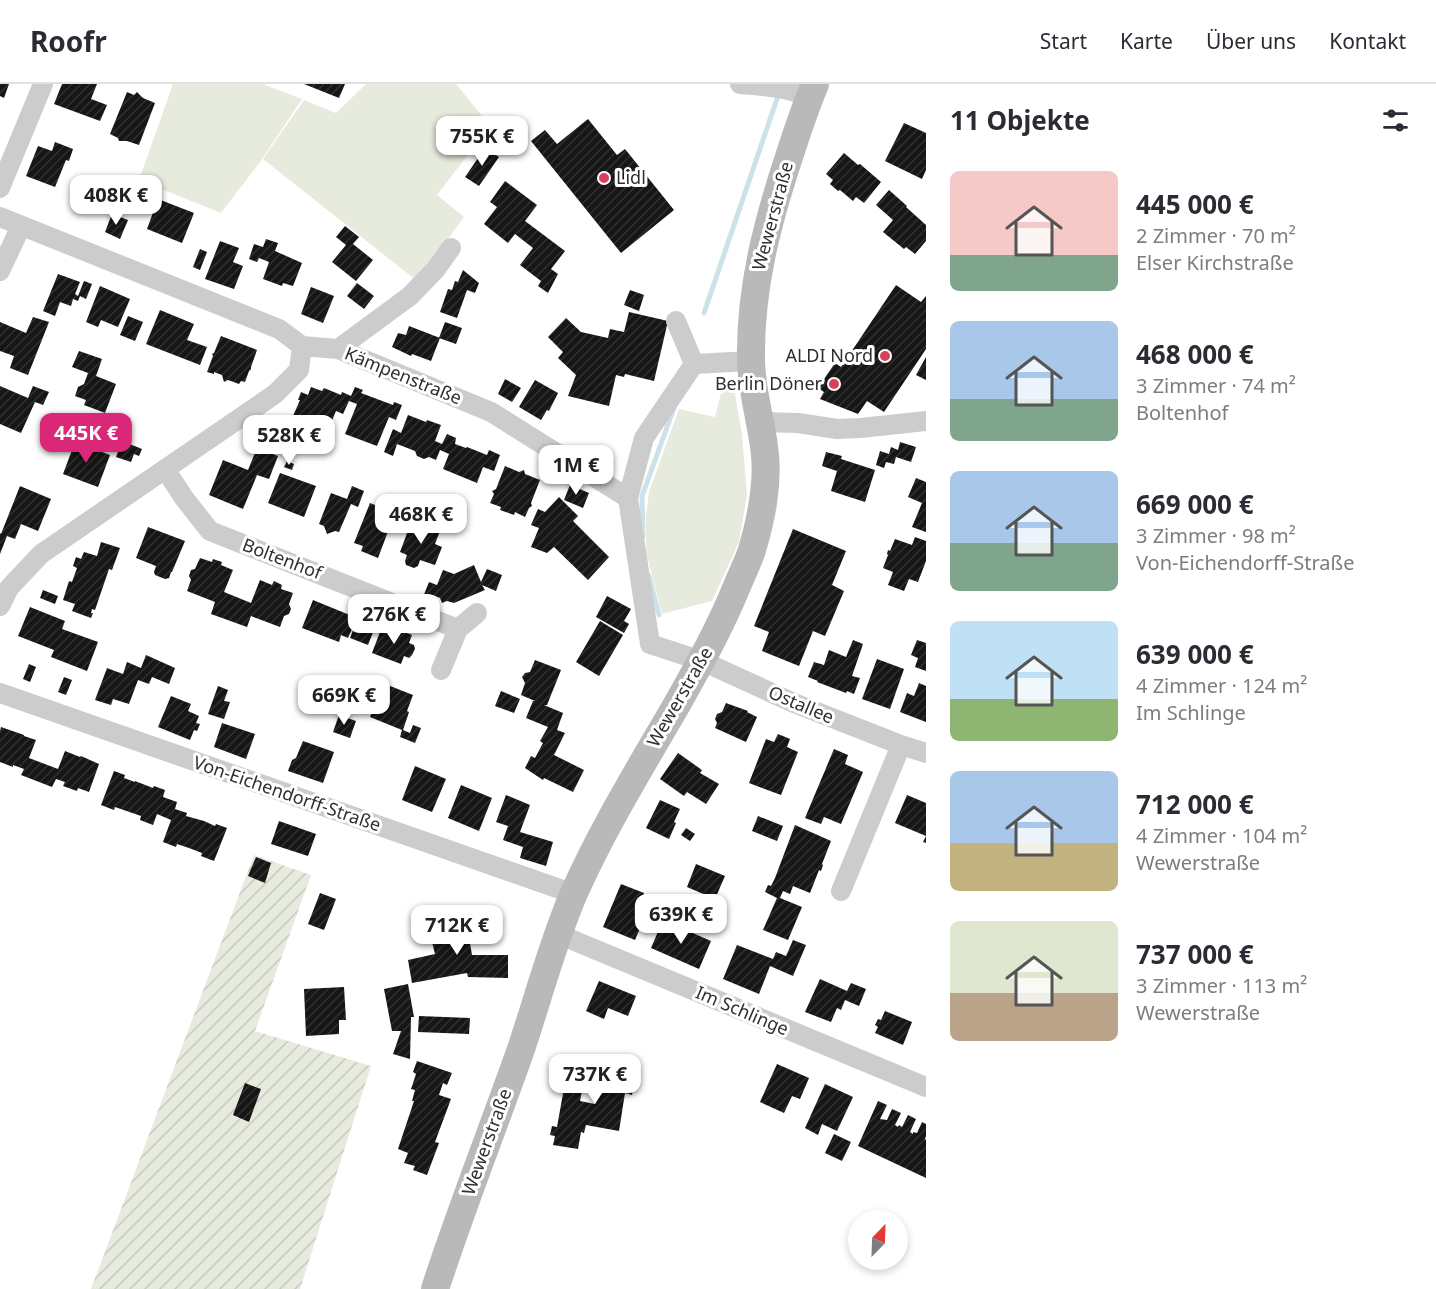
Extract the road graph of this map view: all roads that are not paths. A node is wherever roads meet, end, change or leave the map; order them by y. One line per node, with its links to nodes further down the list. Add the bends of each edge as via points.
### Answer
1 (43, 84): 4 (street)
2 (740, 84): 3 (street)
3 (797, 89): 12 (main road, Wewerstraße, via 762,249)
4 (0, 188)
5 (0, 217): 6 (street, Kämpenstraße)
6 (21, 226): 8 (street); 10 (street, Kämpenstraße, via 279,329)
7 (451, 248): 11 (street, via 410,296)
8 (0, 271)
9 (676, 321): 13 (street)
10 (302, 346): 11 (street, Kämpenstraße); 16 (street, via 298,370 275,394)
11 (338, 350): 17 (street, Kämpenstraße, via 491,412)
12 (750, 361): 13 (street); 15 (main road, Wewerstraße)
13 (694, 364): 17 (street, via 644,438)
14 (926, 421): 15 (street, via 837,429)
15 (760, 422): 21 (main road, Wewerstraße, via 766,488 760,518 751,552)
16 (165, 469): 18 (street, via 41,554 9,588); 20 (street, Boltenhof, via 210,531)
17 (628, 498): 21 (street, via 650,644)
18 (0, 606)
19 (477, 613): 20 (street)
20 (458, 629): 22 (street)
21 (702, 661): 24 (street, Ostallee); 27 (main road, Wewerstraße, via 614,813)
22 (441, 670)
23 (0, 693): 27 (street, Von-Eichendorff-Straße)
24 (901, 745): 25 (street, Ostallee); 26 (street)
25 (926, 753)
26 (841, 891)
27 (574, 894): 28 (main road, Wewerstraße)
28 (558, 934): 29 (street, Im Schlinge); 30 (main road, Wewerstraße)
29 (926, 1087)
30 (435, 1289)

